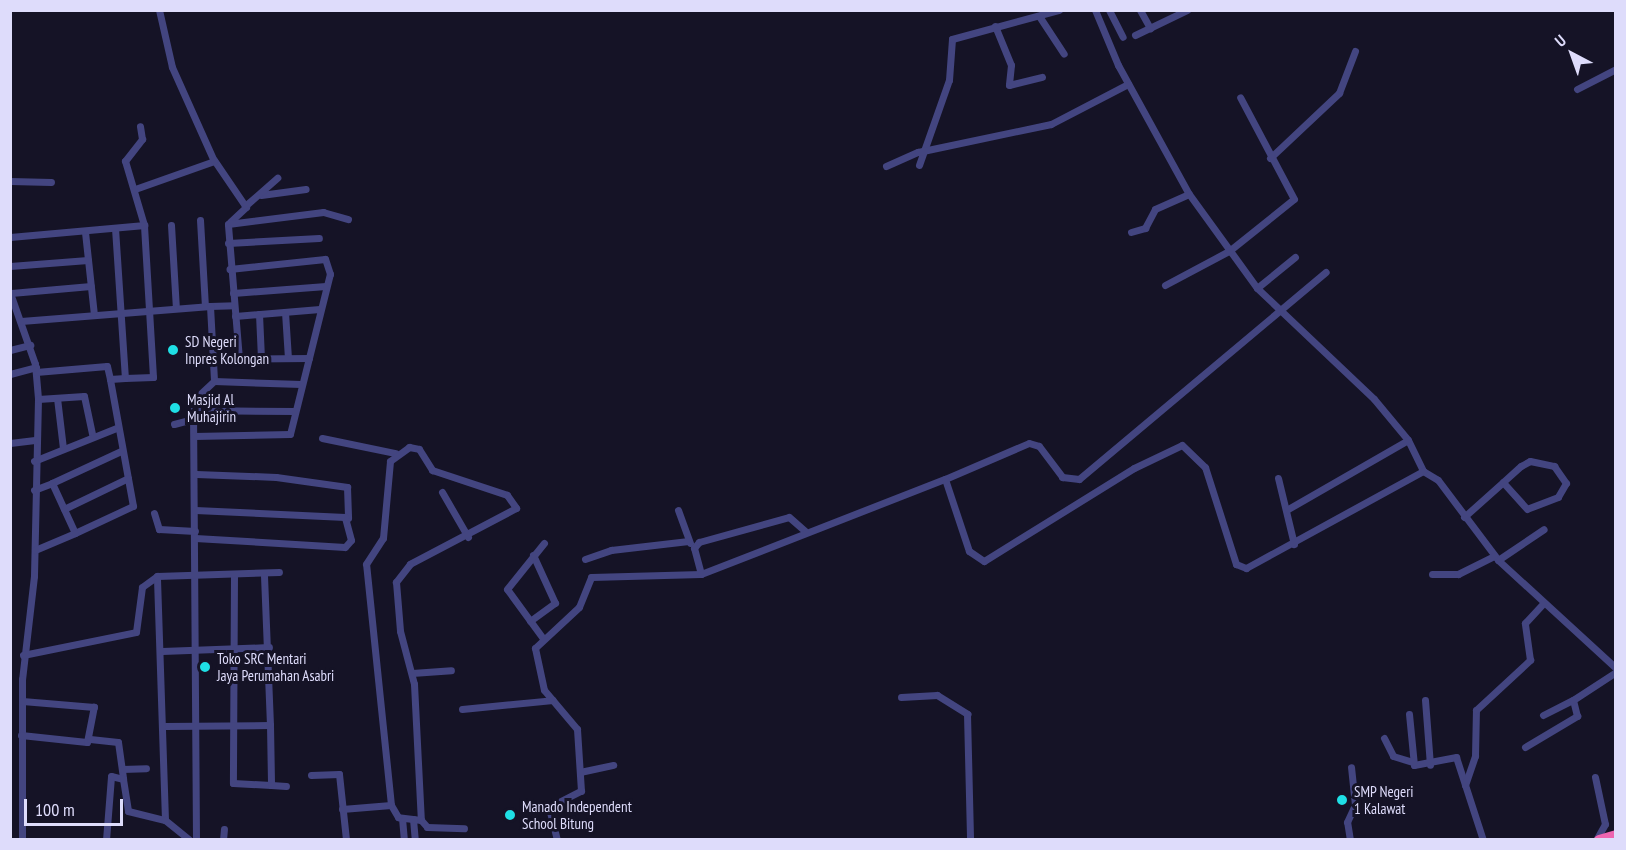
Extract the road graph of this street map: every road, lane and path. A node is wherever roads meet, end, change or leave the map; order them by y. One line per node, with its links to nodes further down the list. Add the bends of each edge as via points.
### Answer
1 (159, 10): 22 (street, via 172,67)
2 (1059, 10): 7 (street)
3 (1095, 10): 16 (street)
4 (1109, 10): 11 (street)
5 (1140, 10): 9 (street)
6 (1181, 12): 9 (street)
7 (1039, 16): 8 (street); 13 (street)
8 (995, 26): 15 (street, via 1011,65 1008,85); 20 (street, via 951,41 949,80)
9 (1150, 28): 10 (street)
10 (1135, 35)
11 (1123, 37)
12 (1355, 51): 21 (street, via 1340,93)
13 (1064, 54)
14 (1616, 69): 17 (street)
15 (1042, 77)
16 (1128, 84): 20 (street, via 1046,126); 30 (street)
17 (1577, 89)
18 (1240, 97): 21 (street)
19 (140, 126): 28 (street, via 142,139 125,161)
20 (921, 151): 23 (street); 24 (street)
21 (1270, 158): 44 (street, via 1294,199)
22 (214, 160): 28 (street); 32 (street)
23 (919, 165)
24 (886, 166)
25 (277, 178): 31 (street)
26 (10, 181): 27 (street)
27 (51, 182)
28 (135, 189): 36 (street)
29 (306, 189): 31 (street)
30 (1189, 194): 40 (street, via 1155,209 1148,226); 44 (street)
31 (261, 195): 32 (street)
32 (245, 206): 35 (street)
33 (348, 219): 35 (street, via 322,212)
34 (200, 220): 57 (street)
35 (230, 222): 43 (street)
36 (144, 225): 38 (street); 61 (street)
37 (171, 225): 59 (street)
38 (115, 228): 39 (street); 64 (street)
39 (85, 232): 41 (street); 46 (street)
40 (1131, 232)
41 (10, 237)
42 (319, 238): 43 (street)
43 (228, 243): 48 (street)
44 (1229, 251): 50 (street); 53 (street)
45 (1295, 257): 53 (street)
46 (88, 260): 47 (street); 51 (street)
47 (10, 266)
48 (230, 269): 52 (street, via 325,259); 55 (street)
49 (1326, 272): 63 (street)
50 (1165, 285)
51 (91, 286): 54 (street); 66 (street)
52 (326, 286): 55 (street); 60 (street)
53 (1257, 288): 63 (street)
54 (11, 293): 58 (street)
55 (232, 293): 56 (street)
56 (234, 305): 57 (street); 67 (street)
57 (208, 306): 59 (street); 74 (street)
58 (13, 308): 68 (street)
59 (176, 308): 61 (street)
60 (320, 309): 62 (street); 73 (street)
61 (149, 310): 64 (street); 78 (street, via 156,375)
62 (285, 312): 65 (street); 72 (street)
63 (1278, 312): 93 (street, via 1362,387); 103 (street, via 1079,479 1062,477 1033,443)
64 (122, 313): 66 (street); 78 (street)
65 (260, 314): 67 (street); 71 (street)
66 (94, 315): 68 (street)
67 (235, 316): 75 (street)
68 (21, 321): 69 (street)
69 (30, 345): 70 (street); 76 (street)
70 (10, 350)
71 (261, 358): 72 (street); 75 (street)
72 (288, 358): 73 (street)
73 (309, 358): 81 (street)
74 (214, 359): 75 (street); 80 (street)
75 (239, 359)
76 (36, 370): 77 (street); 79 (street, via 107,366); 83 (street)
77 (10, 374)
78 (125, 378): 79 (street)
79 (110, 379): 88 (street)
80 (214, 381): 81 (street); 84 (street, via 195,399)
81 (301, 384): 85 (street)
82 (57, 398): 83 (street); 89 (street, via 84,396); 95 (street)
83 (38, 399): 92 (street)
84 (193, 410): 85 (street); 86 (street)
85 (295, 411): 90 (street, via 286,437)
86 (193, 419): 87 (street); 90 (street)
87 (174, 424)
88 (116, 428): 89 (street); 96 (street)
89 (92, 435): 95 (street)
90 (194, 436): 100 (street)
91 (322, 438): 97 (street)
92 (35, 440): 94 (street); 98 (street)
93 (1408, 441): 99 (street); 109 (street)
94 (10, 443)
95 (63, 448): 98 (street)
96 (121, 451): 101 (street); 105 (street)
97 (396, 453): 119 (street, via 419,449 432,470 514,502 514,513); 175 (street, via 385,479 383,538 366,564)
98 (34, 461): 106 (street)
99 (1423, 471): 113 (street, via 1438,480); 122 (street)
100 (196, 474): 110 (street); 114 (street, via 276,477 347,487)
101 (128, 478): 108 (street); 117 (street, via 134,506)
102 (1278, 478): 109 (street)
103 (945, 479): 116 (street); 122 (street, via 969,550 984,561 1134,468 1186,445 1205,467 1239,567 1253,566)
104 (1503, 482): 104 (street, via 1531,460 1554,466 1566,483 1558,497 1527,509); 113 (street)
105 (52, 483): 106 (street); 108 (street)
106 (34, 490): 123 (street)
107 (442, 492): 119 (street)
108 (64, 509): 117 (street)
109 (1288, 509): 122 (street)
110 (195, 510): 114 (street); 118 (street)
111 (678, 510): 120 (street)
112 (154, 513): 118 (street, via 159,529)
113 (1464, 517): 126 (street)
114 (348, 518): 118 (street, via 347,547)
115 (1544, 529): 126 (street)
116 (805, 531): 124 (street, via 789,517 699,542); 131 (street)
117 (75, 533): 123 (street)
118 (195, 535): 130 (street)
119 (468, 537): 145 (street, via 399,575 398,617)
120 (688, 541): 124 (street); 127 (street, via 611,550)
121 (543, 543): 125 (street)
122 (1294, 544)
123 (35, 550): 142 (street)
124 (694, 550): 131 (street)
125 (532, 555): 136 (street, via 507,589); 136 (street, via 555,603)
126 (1496, 558): 132 (street, via 1458,574); 135 (street)
127 (585, 559)
128 (279, 572): 129 (street)
129 (264, 573): 133 (street); 138 (street)
130 (196, 574): 133 (street); 134 (street); 140 (street)
131 (701, 574): 137 (street, via 591,577 579,607)
132 (1432, 574)
133 (234, 575): 139 (street)
134 (157, 576): 141 (street); 142 (street, via 142,587 141,627 136,632)
135 (1543, 604): 144 (street); 173 (street, via 1525,623 1530,660 1476,710 1475,756)
136 (530, 621): 137 (street)
137 (542, 637): 147 (street, via 535,653 544,690)
138 (269, 646): 139 (street); 154 (street)
139 (234, 647): 140 (street); 157 (street)
140 (197, 648): 141 (street); 156 (street)
141 (162, 651): 155 (street)
142 (23, 655): 150 (street)
143 (451, 670): 145 (street)
144 (1616, 670): 149 (street)
145 (412, 673): 180 (street)
146 (901, 697): 193 (street, via 937,695 967,714)
147 (553, 700): 151 (street); 168 (street, via 576,727)
148 (1425, 700): 164 (street)
149 (1573, 700): 153 (street); 161 (street, via 1577,716)
150 (22, 701): 158 (street); 160 (street, via 91,703)
151 (462, 709)
152 (1409, 714): 162 (street)
153 (1543, 715)
154 (270, 725): 157 (street); 172 (street)
155 (165, 726): 156 (street); 179 (street)
156 (197, 726): 157 (street); 187 (street)
157 (233, 726): 172 (street, via 233,784)
158 (21, 735): 160 (street); 184 (street)
159 (1383, 738): 162 (street, via 1393,756)
160 (90, 739): 167 (street, via 118,742)
161 (1525, 747)
162 (1413, 762): 164 (street)
163 (613, 765): 168 (street)
164 (1430, 765): 173 (street, via 1456,757)
165 (1351, 767): 194 (street, via 1355,805 1347,822)
166 (146, 768): 167 (street)
167 (122, 769): 171 (street)
168 (580, 772): 192 (street, via 580,793 549,809)
169 (311, 775): 176 (street, via 338,773)
170 (1595, 777): 196 (street, via 1605,824)
171 (123, 779): 179 (street, via 128,810); 185 (street, via 107,779)
172 (271, 785): 174 (street)
173 (1465, 785): 195 (street)
174 (286, 786)
175 (391, 805): 176 (street); 177 (street)
176 (342, 809): 189 (street)
177 (402, 818): 178 (street); 190 (street)
178 (413, 819): 180 (street); 191 (street)
179 (165, 820): 186 (street)
180 (421, 820): 181 (street, via 427,827)
181 (464, 828)
182 (224, 829): 188 (street)
183 (1616, 835): 196 (highway)
184 (22, 840)
185 (106, 840)
186 (190, 840)
187 (195, 840)
188 (223, 840)
189 (346, 840)
190 (404, 840)
191 (415, 840)
192 (557, 840)
193 (970, 840)
194 (1350, 840)
195 (1483, 840)
196 (1598, 840)

